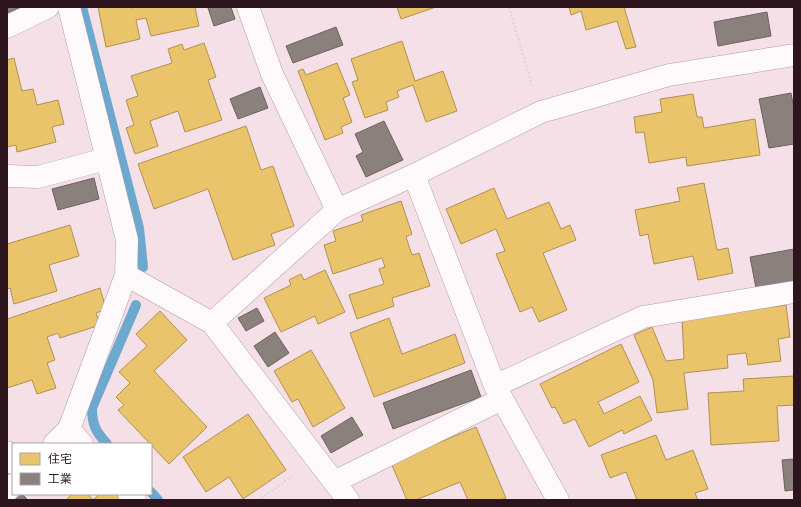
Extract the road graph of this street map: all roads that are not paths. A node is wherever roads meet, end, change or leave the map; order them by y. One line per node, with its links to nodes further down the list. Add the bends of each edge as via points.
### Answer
1 (48, 7): 4 (street)
2 (69, 7): 6 (street)
3 (248, 7): 9 (street, via 272,74)
4 (7, 27)
5 (794, 55): 7 (street, via 668,75 541,112)
6 (106, 159): 8 (street, via 38,177); 10 (street, via 127,240)
7 (414, 175): 9 (street); 13 (street)
8 (7, 176)
9 (337, 210): 12 (street)
10 (126, 275): 12 (street); 14 (street)
11 (794, 292): 13 (street, via 643,317)
12 (212, 323): 17 (street)
13 (499, 392): 17 (street); 19 (street)
14 (68, 439)
15 (7, 452): 16 (street)
16 (12, 461)
17 (334, 482): 18 (street)
18 (348, 500)
19 (558, 500)

